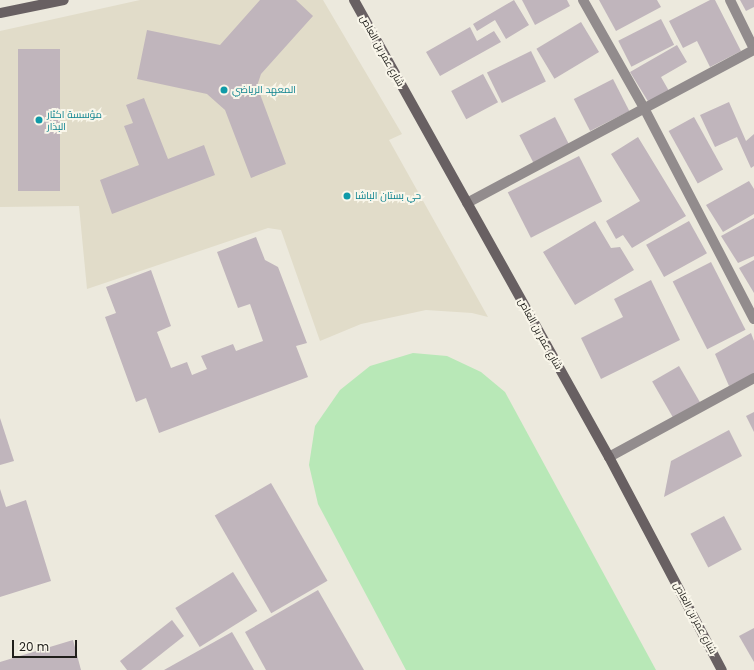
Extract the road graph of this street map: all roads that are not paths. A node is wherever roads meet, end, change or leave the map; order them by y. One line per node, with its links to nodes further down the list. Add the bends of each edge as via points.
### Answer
1 (64, 0): 5 (street)
2 (354, 0): 8 (street, شارع عمر بن العاص)
3 (583, 0): 7 (street)
4 (730, 0): 6 (street)
5 (0, 13)
6 (754, 49): 7 (street)
7 (644, 108): 8 (street); 9 (street)
8 (467, 203): 11 (street, شارع عمر بن العاص)
9 (754, 319)
10 (754, 378): 11 (street)
11 (609, 457): 12 (street, شارع عمر بن العاص)
12 (722, 670)

